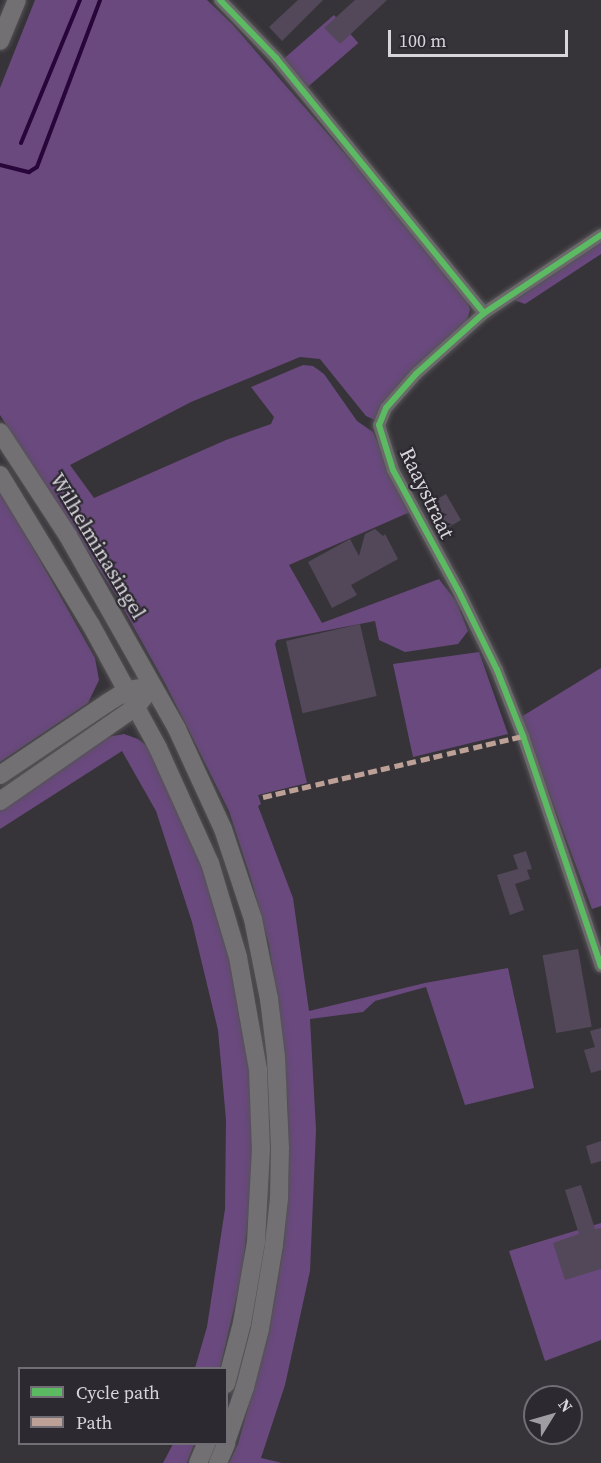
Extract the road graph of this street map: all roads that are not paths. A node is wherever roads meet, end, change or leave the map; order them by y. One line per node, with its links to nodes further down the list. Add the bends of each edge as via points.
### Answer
1 (17, 0): 3 (highway)
2 (220, 0): 5 (street, via 276,58)
3 (0, 41)
4 (601, 235): 5 (street, Raaystraat)
5 (484, 313): 12 (street, Raaystraat, via 416,374 386,408 379,426 393,470 497,670)
6 (0, 432): 8 (highway, Wilhelminasingel, via 68,536)
7 (0, 475): 9 (highway)
8 (154, 686): 9 (highway); 14 (highway, Wilhelminasingel, via 202,779 232,852 253,919 274,1036 280,1148 274,1245 260,1329)
9 (133, 698): 10 (highway); 11 (highway); 13 (highway, via 187,807 217,881 254,1037 260,1100 260,1196 249,1288)
10 (0, 775)
11 (0, 801)
12 (601, 966)
13 (228, 1375)
14 (228, 1437)
15 (205, 1445): 17 (highway)
16 (225, 1445): 18 (highway, Wilhelminasingel)
17 (198, 1463)
18 (218, 1463)

